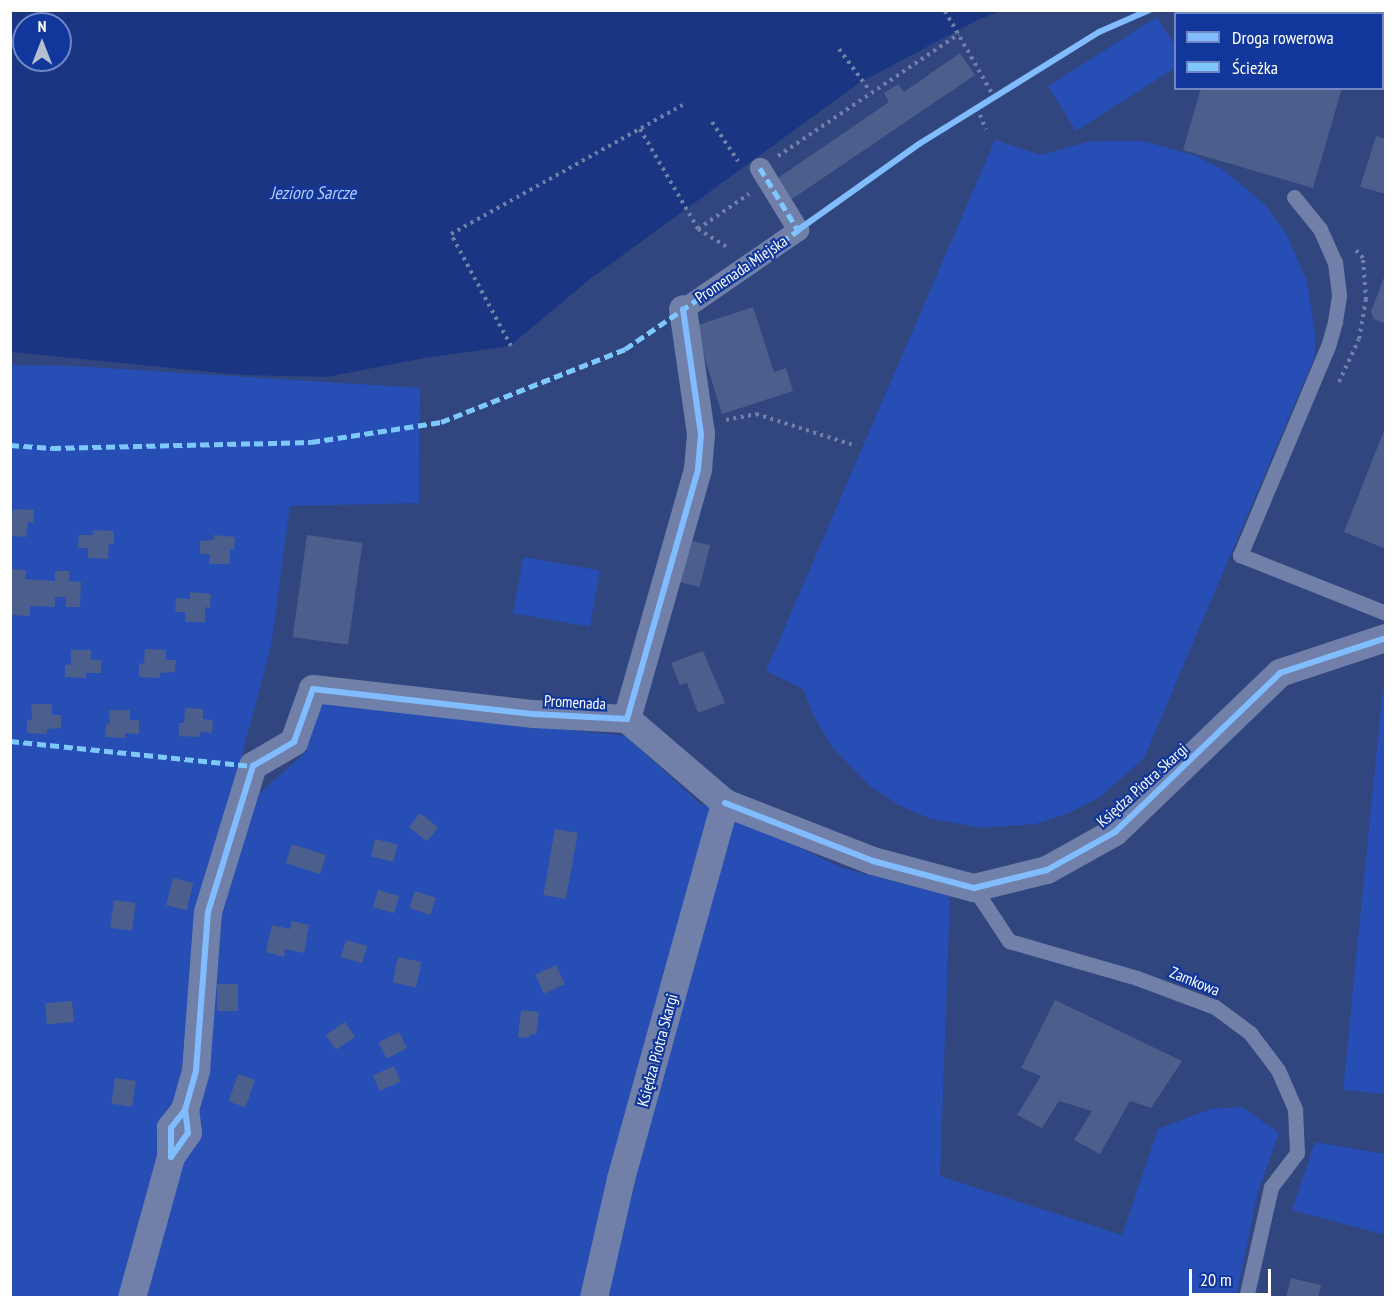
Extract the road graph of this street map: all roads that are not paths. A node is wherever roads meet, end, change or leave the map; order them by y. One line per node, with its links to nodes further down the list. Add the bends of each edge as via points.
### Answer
1 (762, 180): 3 (street, Promenada Miejska, via 798,230)
2 (1294, 197): 4 (lane, via 1320,229 1335,262 1339,296 1328,346 1240,555)
3 (683, 309): 6 (street, Promenada, via 699,425 698,469)
4 (1386, 613)
5 (1386, 638): 8 (street, Księdza Piotra Skargi, via 1280,673 1115,832 1047,870)
6 (627, 719): 7 (street, Księdza Piotra Skargi); 9 (street, Promenada, via 534,714 313,689 294,742 253,766 208,912 196,1071 185,1110 188,1133 171,1157)
7 (724, 803): 8 (street, Księdza Piotra Skargi, via 873,861); 10 (street, Księdza Piotra Skargi, via 621,1179)
8 (974, 888): 11 (lane, Zamkowa, via 1009,941 1137,978 1215,1007 1250,1033 1278,1070 1295,1109 1297,1153 1271,1187)
9 (132, 1298)
10 (594, 1298)
11 (1246, 1298)

